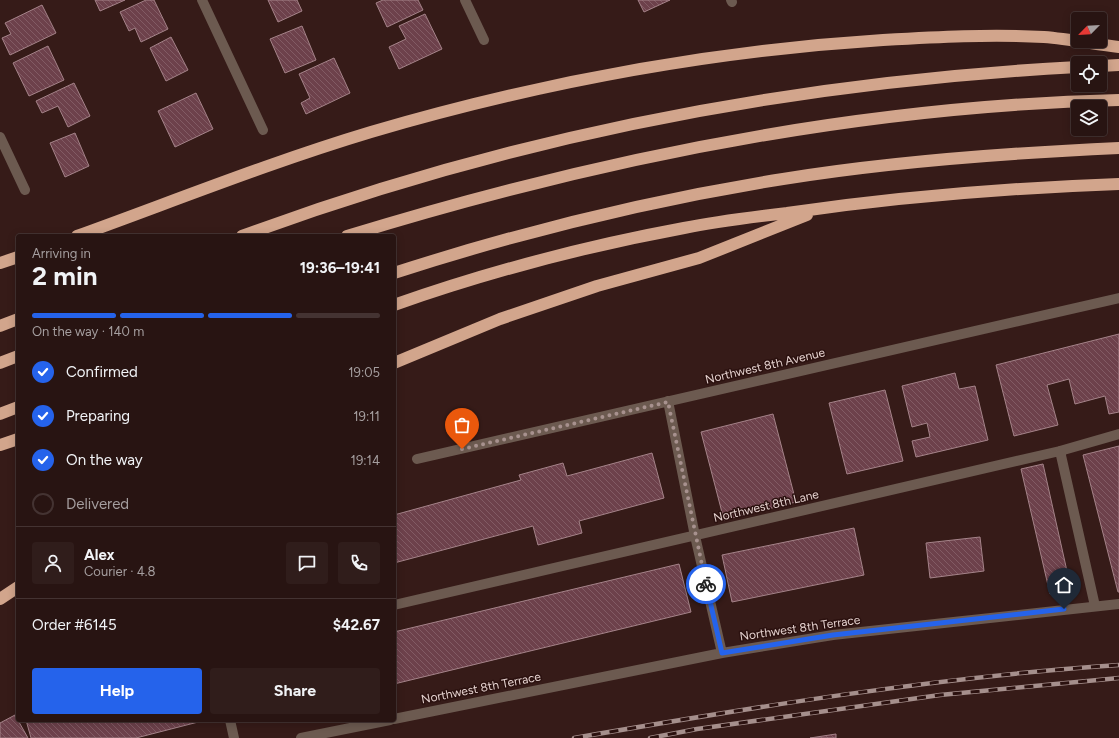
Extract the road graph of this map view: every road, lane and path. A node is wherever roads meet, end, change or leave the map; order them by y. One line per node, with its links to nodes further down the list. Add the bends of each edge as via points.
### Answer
1 (202, 0): 9 (street)
2 (465, 0): 3 (street)
3 (484, 40)
4 (1119, 47): 15 (highway, via 1044,37 907,39 797,47 704,58 608,74 455,109 369,133)
5 (1119, 65): 6 (highway)
6 (1107, 66)
7 (1071, 67): 16 (highway, via 966,74 894,82 679,115 468,164 329,206)
8 (1119, 100): 17 (highway, via 970,109 828,125 686,148 544,180)
9 (263, 130)
10 (0, 137): 13 (street)
11 (1119, 148): 20 (highway, via 932,160 784,178 658,202 573,222)
12 (1119, 184): 14 (highway, via 971,192)
13 (25, 190)
14 (825, 207): 22 (highway, via 686,227 616,242 495,274); 26 (highway, via 699,258 597,286 500,318)
15 (82, 234)
16 (248, 234)
17 (354, 234)
18 (16, 258): 19 (highway)
19 (0, 263)
20 (396, 272)
21 (1119, 298): 28 (street, Northwest 8th Avenue)
22 (396, 304)
23 (16, 320): 24 (highway)
24 (0, 326)
25 (16, 357): 27 (highway)
26 (396, 362)
27 (0, 363)
28 (668, 402): 33 (street, Northwest 8th Avenue); 34 (street)
29 (16, 408): 30 (highway)
30 (0, 414)
31 (1119, 434): 32 (street, Northwest 8th Lane)
32 (1060, 451): 34 (street, Northwest 8th Lane); 39 (street)
33 (417, 459)
34 (695, 536): 38 (street, Northwest 8th Lane); 40 (street)
35 (16, 588): 36 (highway)
36 (0, 599)
37 (1119, 604): 39 (street, Northwest 8th Terrace)
38 (396, 605)
39 (1095, 606): 40 (street, Northwest 8th Terrace, via 833,635)
40 (722, 653): 41 (street, Northwest 8th Terrace)
41 (396, 719)
42 (230, 722): 44 (street)
43 (380, 722): 45 (street)
44 (234, 738)
45 (301, 738)

